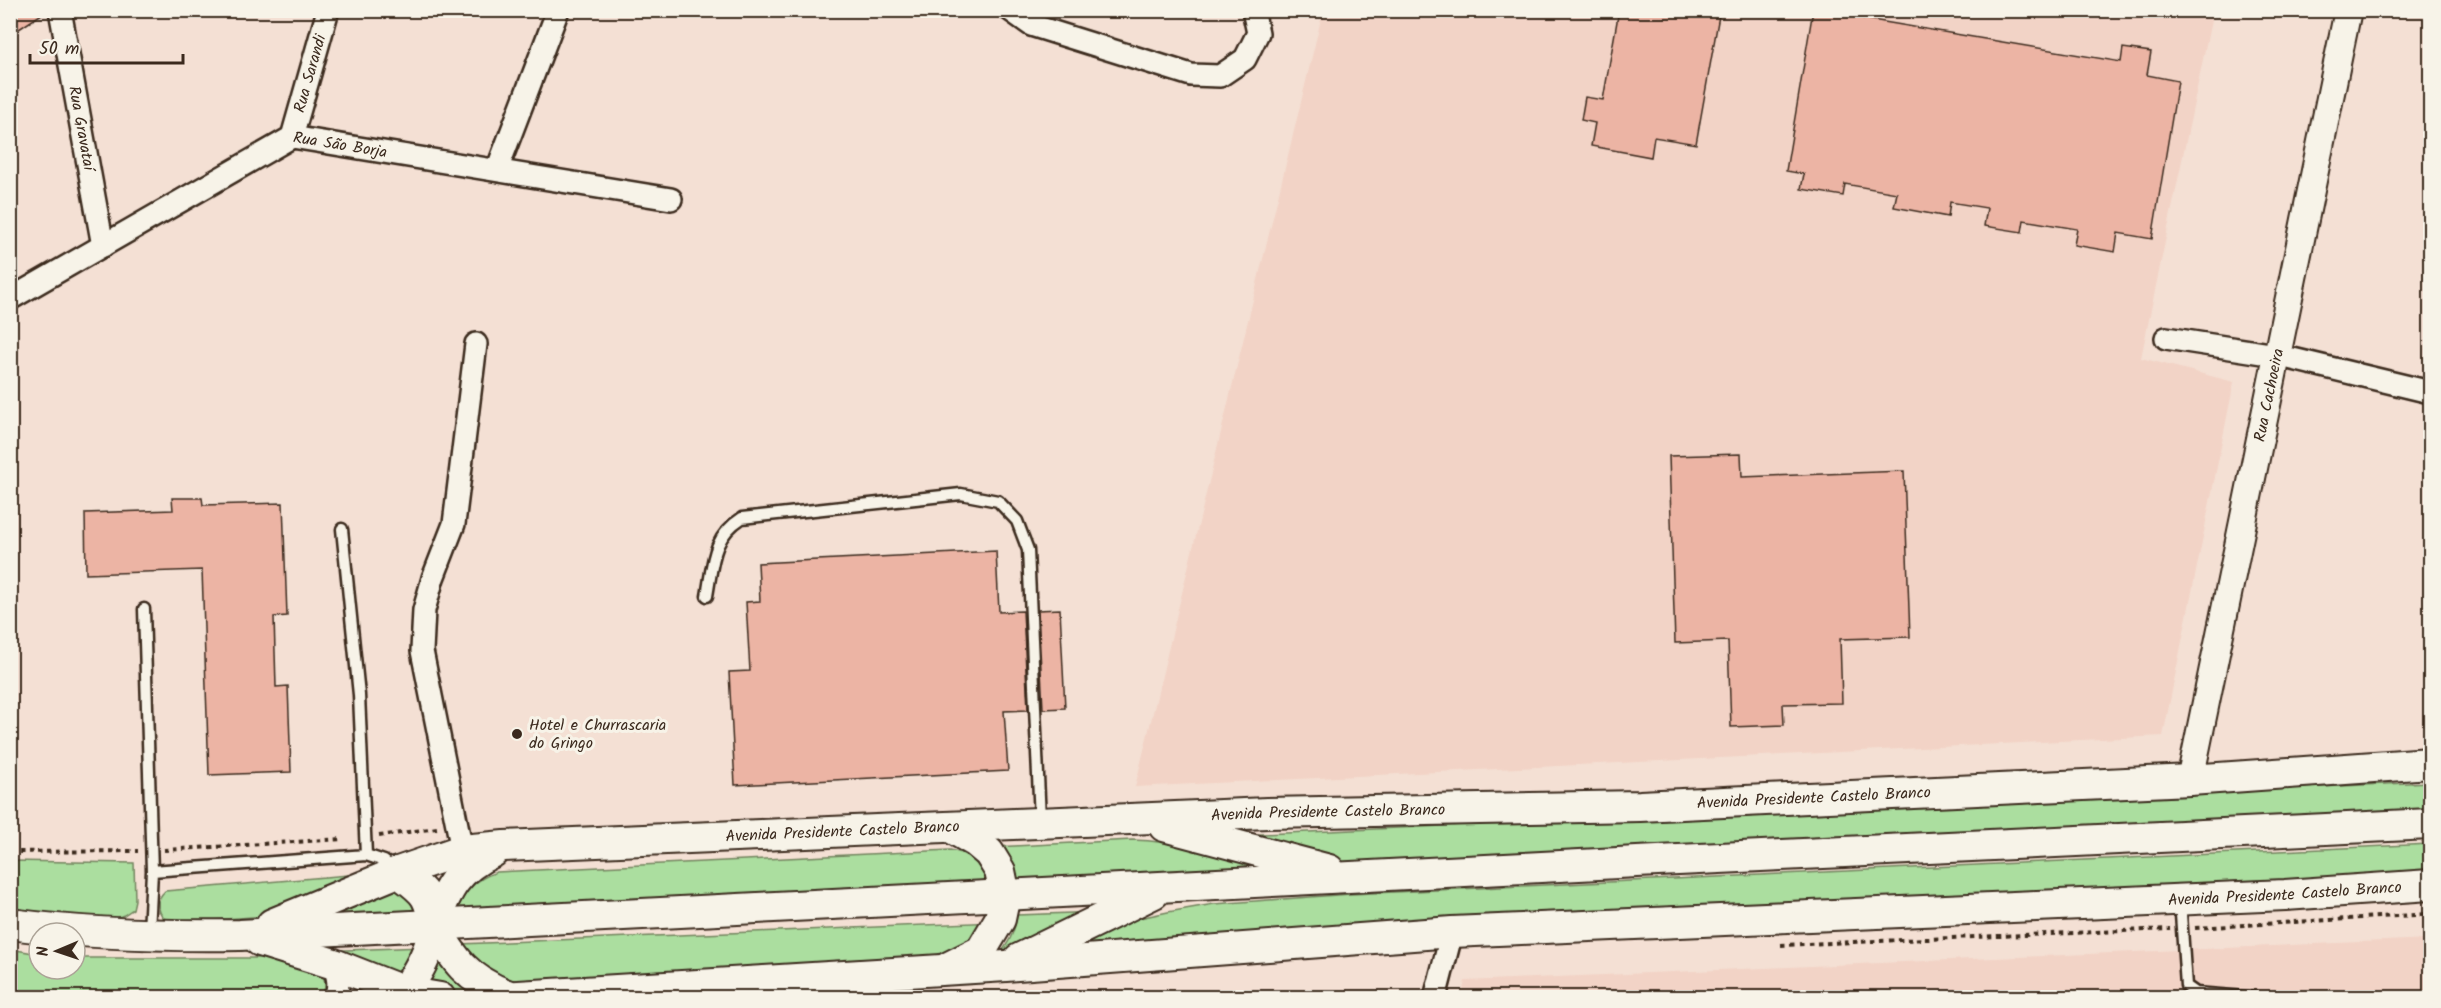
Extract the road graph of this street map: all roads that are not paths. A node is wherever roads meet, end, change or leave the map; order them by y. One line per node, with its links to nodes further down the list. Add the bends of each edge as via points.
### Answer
1 (60, 10): 10 (street, Rua Gravataí)
2 (328, 10): 7 (street, Rua Sarandi)
3 (558, 10): 8 (street)
4 (1010, 10): 5 (street, via 1031,25 1191,75 1220,76 1245,59 1258,33)
5 (1253, 10)
6 (2348, 10): 14 (street, Rua Cachoeira)
7 (292, 137): 8 (street, Rua São Borja); 10 (street, Rua São Borja)
8 (497, 170): 9 (street, Rua São Borja)
9 (671, 198)
10 (103, 246): 11 (street, Rua São Borja)
11 (10, 299)
12 (2166, 338): 14 (street)
13 (477, 344): 26 (street, via 454,524 424,610 422,651)
14 (2276, 355): 15 (street); 20 (street, Rua Cachoeira)
15 (2430, 392)
16 (342, 529): 27 (lane, via 359,695)
17 (707, 596): 22 (lane, via 717,544 728,527 742,518 961,494 998,501 1017,521 1028,550)
18 (144, 609): 28 (lane)
19 (2430, 763): 20 (main road, Avenida Presidente Castelo Branco)
20 (2190, 780): 21 (main road, Avenida Presidente Castelo Branco, via 1640,806)
21 (1135, 819): 22 (main road, Avenida Presidente Castelo Branco); 30 (main road)
22 (1040, 823): 24 (main road, Avenida Presidente Castelo Branco)
23 (2430, 824): 30 (main road, Avenida Presidente Castelo Branco)
24 (952, 828): 25 (main road, Avenida Presidente Castelo Branco); 33 (main road, via 989,853 1000,871)
25 (504, 846): 26 (main road, Avenida Presidente Castelo Branco); 36 (main road, via 459,874 445,894)
26 (462, 850): 29 (main road, Avenida Presidente Castelo Branco)
27 (366, 855): 28 (lane); 29 (lane, via 384,861)
28 (152, 871): 39 (lane)
29 (398, 872): 36 (main road, via 426,898); 38 (main road, Avenida Presidente Castelo Branco, via 311,910)
30 (1355, 877): 32 (main road, Avenida Presidente Castelo Branco)
31 (2430, 885): 34 (main road, Avenida Presidente Castelo Branco, via 2285,895)
32 (1164, 888): 33 (main road, Avenida Presidente Castelo Branco); 41 (main road)
33 (1005, 895): 36 (main road, Avenida Presidente Castelo Branco); 42 (main road, via 1000,919 981,951)
34 (2181, 914): 37 (main road, Avenida Presidente Castelo Branco); 48 (lane, via 2186,987 2196,993)
35 (10, 924): 39 (main road, Avenida Presidente Castelo Branco)
36 (433, 924): 38 (main road, Avenida Presidente Castelo Branco); 43 (main road, via 430,949); 44 (main road, via 448,951)
37 (1452, 932): 41 (main road, Avenida Presidente Castelo Branco); 47 (street)
38 (240, 935): 39 (main road, Avenida Presidente Castelo Branco); 40 (main road, Avenida Presidente Castelo Branco)
39 (149, 936)
40 (334, 964): 43 (main road, Avenida Presidente Castelo Branco); 45 (street, via 338,982)
41 (1006, 966): 42 (main road, Avenida Presidente Castelo Branco)
42 (944, 969): 44 (main road, Avenida Presidente Castelo Branco)
43 (403, 995): 46 (main road, Avenida Presidente Castelo Branco)
44 (496, 996)
45 (334, 998)
46 (440, 998)
47 (1435, 998)
48 (2257, 998)

